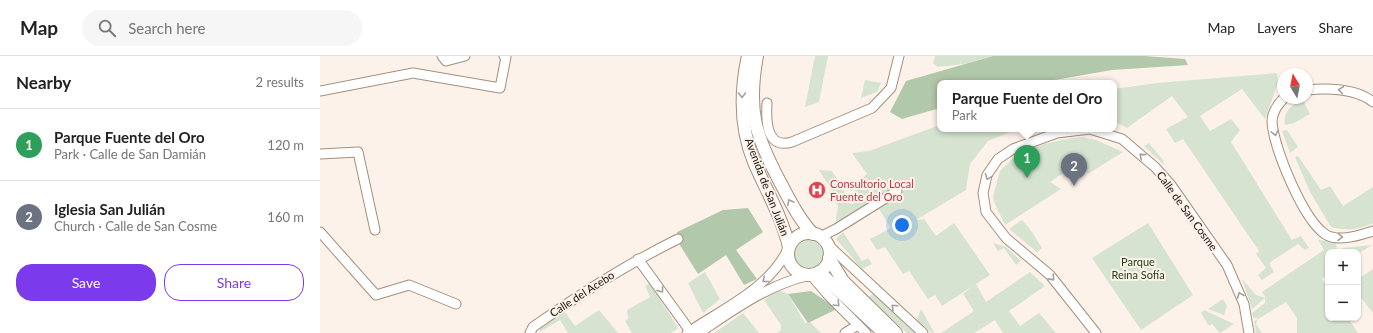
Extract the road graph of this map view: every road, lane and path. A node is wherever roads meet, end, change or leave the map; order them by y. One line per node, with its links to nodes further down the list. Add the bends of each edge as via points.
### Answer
1 (442, 56): 2 (street, via 446,61)
2 (465, 56)
3 (504, 56): 8 (street, via 506,57 500,88 413,73)
4 (748, 56): 21 (main road, Avenida de San Julián, one-way to 21, via 742,97 746,138 783,226)
5 (757, 56): 19 (main road, Avenida de San Julián, one-way to 5, via 802,221 792,206 766,156 758,134 752,97)
6 (898, 56): 10 (street, via 891,88 872,108 792,142 785,144 777,142 772,137 767,124)
7 (1313, 89): 9 (street, one-way to 7, via 1346,91 1326,88)
8 (320, 91)
9 (1373, 102)
10 (767, 103)
11 (1278, 104): 18 (street, one-way to 18, via 1272,121 1278,147 1288,177 1312,220 1326,235 1340,238)
12 (1071, 132): 35 (street, Calle de San Cosme, one-way to 35, via 1013,149 998,159 987,175 983,193 986,212 1006,238 1050,275)
13 (1100, 132): 36 (street, Calle de San Cosme, one-way to 13, via 1244,304 1227,265 1171,185 1155,167 1122,139)
14 (320, 154): 16 (street, via 358,152)
15 (897, 191): 19 (street)
16 (375, 230)
17 (320, 232): 25 (street, via 376,295 409,285)
18 (1370, 234)
19 (820, 238): 21 (main road, via 806,234 798,236); 22 (main road); 34 (street, Avenida de San Julián, one-way to 19)
20 (678, 239): 23 (street, Calle del Acebo)
21 (789, 248): 24 (main road, via 788,258 793,268 801,274); 27 (street, one-way to 27, via 779,267 766,280)
22 (829, 258): 24 (main road, via 826,265); 33 (main road, via 843,281)
23 (638, 259): 27 (street, one-way to 27); 28 (street, Calle del Acebo, via 568,302 533,327)
24 (813, 274): 26 (street, one-way to 26); 29 (street, via 782,282); 32 (main road)
25 (456, 304)
26 (858, 325): 30 (street); 31 (street)
27 (688, 332)
28 (530, 333)
29 (699, 333)
30 (846, 333)
31 (866, 333)
32 (884, 333)
33 (896, 333)
34 (923, 333)
35 (1096, 333)
36 (1249, 333)

